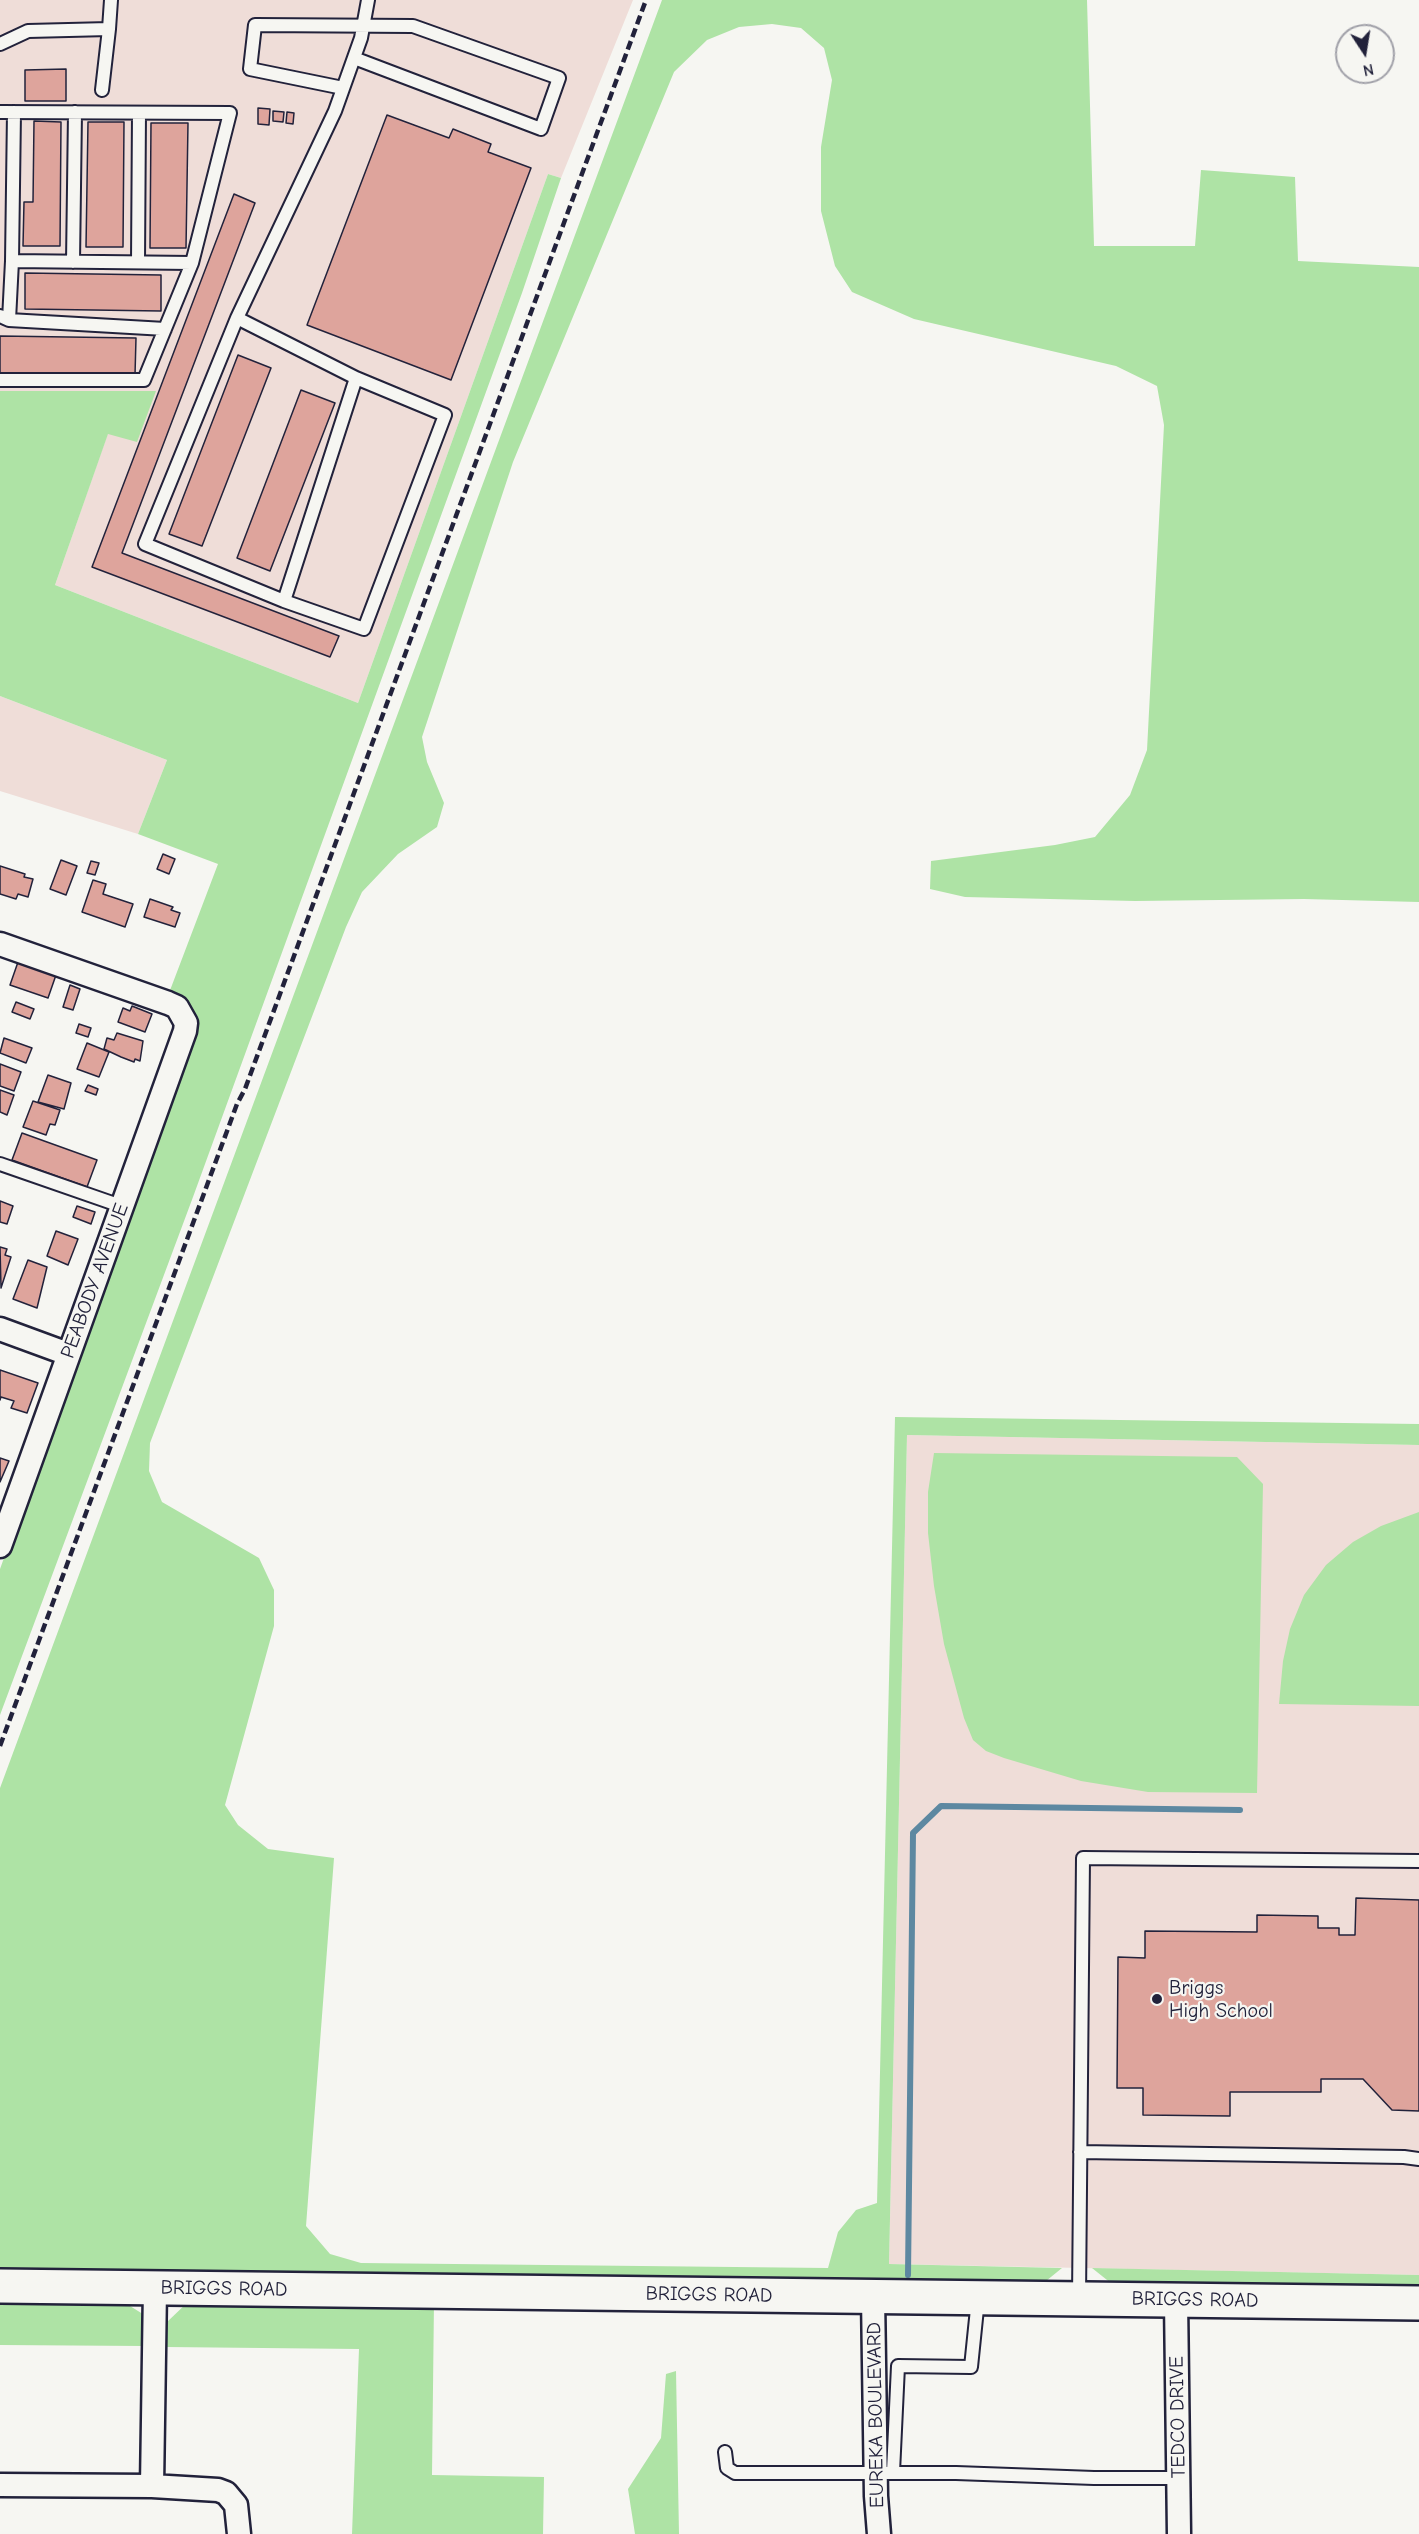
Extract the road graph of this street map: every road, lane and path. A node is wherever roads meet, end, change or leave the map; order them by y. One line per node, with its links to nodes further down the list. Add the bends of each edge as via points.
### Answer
1 (111, 0): 4 (lane)
2 (368, 0): 3 (lane)
3 (363, 26): 6 (lane); 6 (lane, via 413,26 559,78 541,129); 7 (lane, via 255,25 250,69)
4 (109, 29): 5 (lane, via 28,31); 8 (lane)
5 (0, 44)
6 (354, 58): 7 (lane)
7 (343, 88): 18 (lane)
8 (102, 90)
9 (0, 112): 10 (lane)
10 (14, 112): 11 (lane); 13 (lane)
11 (75, 112): 12 (lane); 14 (lane)
12 (139, 113): 15 (lane); 16 (lane, via 230,113)
13 (12, 261): 14 (lane); 17 (lane)
14 (73, 262): 15 (lane)
15 (138, 262): 16 (lane)
16 (192, 263): 19 (lane)
17 (5, 318): 19 (lane)
18 (237, 318): 20 (lane); 22 (lane, via 145,544)
19 (165, 329): 21 (lane, via 144,380)
20 (356, 378): 22 (lane); 22 (lane, via 445,415 364,629)
21 (0, 380)
22 (284, 601)
23 (0, 944): 25 (street, PEABODY AVENUE, via 168,1003 184,1016 185,1031)
24 (0, 1164): 25 (lane)
25 (121, 1206): 27 (street, PEABODY AVENUE)
26 (0, 1329): 27 (street)
27 (69, 1354): 28 (street, PEABODY AVENUE)
28 (0, 1545)
29 (1419, 1861): 30 (lane, via 1083,1858)
30 (1080, 2152): 31 (lane); 36 (lane)
31 (1419, 2159)
32 (0, 2286): 33 (street, BRIGGS ROAD)
33 (155, 2288): 34 (street, BRIGGS ROAD); 43 (street)
34 (873, 2296): 35 (street, BRIGGS ROAD); 40 (street, EUREKA BOULEVARD)
35 (978, 2298): 36 (street, BRIGGS ROAD); 40 (lane, via 971,2367 898,2366)
36 (1079, 2299): 37 (street, BRIGGS ROAD)
37 (1176, 2300): 38 (street, BRIGGS ROAD); 41 (street, TEDCO DRIVE)
38 (1419, 2303)
39 (725, 2452): 40 (lane, via 728,2468 735,2473)
40 (885, 2472): 41 (lane); 45 (street, EUREKA BOULEVARD)
41 (1179, 2478): 46 (street, TEDCO DRIVE)
42 (0, 2485): 43 (street)
43 (152, 2486): 44 (street, via 203,2487 226,2493 236,2505)
44 (240, 2534)
45 (879, 2534)
46 (1179, 2534)

